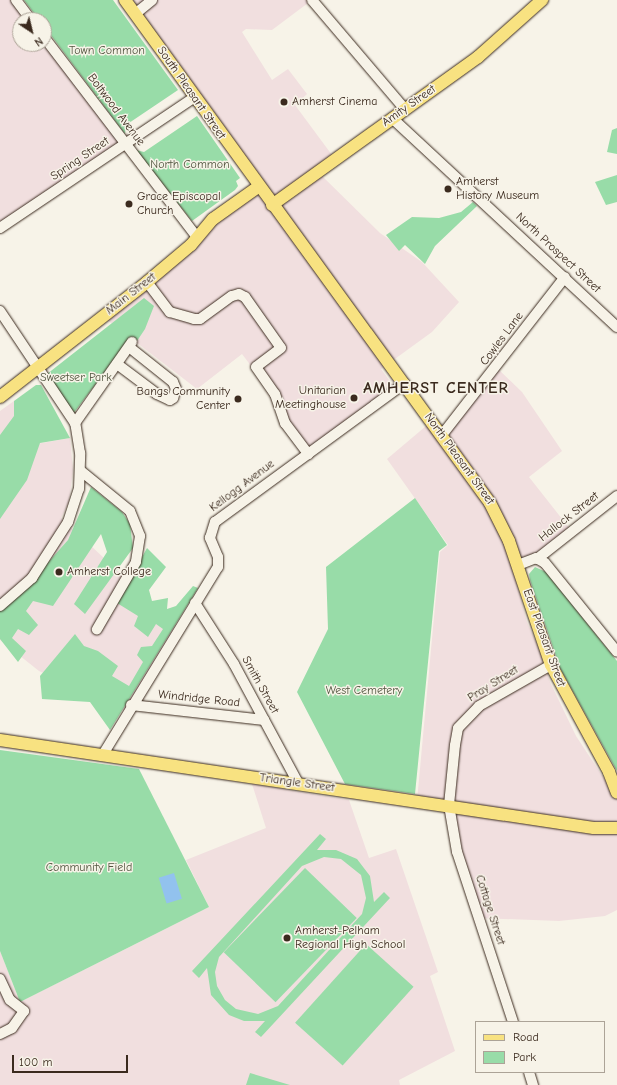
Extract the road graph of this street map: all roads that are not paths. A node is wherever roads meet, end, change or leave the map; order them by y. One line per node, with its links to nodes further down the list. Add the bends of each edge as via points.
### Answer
1 (16, 0): 6 (street)
2 (125, 0): 7 (main road, South Pleasant Street)
3 (152, 0): 7 (street)
4 (312, 0): 10 (street)
5 (542, 0): 10 (main road, Amity Street, via 500,39)
6 (25, 12)
7 (135, 14): 9 (main road, South Pleasant Street)
8 (52, 48): 12 (street, Boltwood Avenue)
9 (194, 98): 12 (street, Spring Street); 13 (main road, South Pleasant Street)
10 (404, 108): 11 (main road, Amity Street)
11 (392, 118): 14 (main road, Amity Street); 17 (street, North Prospect Street)
12 (125, 144): 15 (street, Spring Street); 16 (street, Boltwood Avenue)
13 (258, 187): 14 (main road, North Pleasant Street); 16 (main road, Main Street, via 213,219)
14 (272, 205): 23 (main road, North Pleasant Street)
15 (0, 228)
16 (197, 237): 18 (main road, Main Street)
17 (565, 277): 20 (street, North Prospect Street); 26 (street, Cowles Lane)
18 (147, 282): 22 (main road, Main Street); 27 (street, via 170,312 194,319 200,319 232,296 240,294 245,297 281,348 256,367 275,394 285,423)
19 (0, 311): 22 (street)
20 (617, 327)
21 (117, 364): 21 (street, via 157,394 170,400 173,398 176,389 173,382 131,344); 25 (street)
22 (38, 367): 24 (main road, Main Street); 25 (street)
23 (405, 383): 26 (main road, North Pleasant Street); 27 (street, Kellogg Avenue)
24 (0, 397)
25 (75, 423): 28 (street)
26 (442, 435): 31 (main road, North Pleasant Street, via 493,507)
27 (308, 454): 32 (street, Kellogg Avenue, via 215,522 210,538 218,557 218,567)
28 (81, 471): 33 (street, via 76,503 58,540 32,578); 34 (street, via 130,511 140,536 136,562)
29 (617, 496): 30 (street, Hallock Street)
30 (537, 558): 31 (street); 35 (street, via 545,563)
31 (518, 565): 36 (main road, East Pleasant Street)
32 (195, 603): 37 (street, Kellogg Avenue); 38 (street, Smith Street)
33 (0, 606)
34 (97, 628)
35 (616, 649)
36 (551, 665): 41 (main road, East Pleasant Street); 44 (street, Pray Street, via 499,693 465,717 458,728)
37 (132, 705): 38 (street, Windridge Road); 40 (street, Kellogg Avenue, via 118,734)
38 (264, 720): 42 (street, Smith Street)
39 (0, 740): 40 (main road, Triangle Street)
40 (102, 756): 42 (main road, Triangle Street)
41 (613, 776): 43 (main road, East Pleasant Street)
42 (298, 783): 44 (main road, Triangle Street)
43 (617, 793)
44 (449, 805): 45 (main road, Triangle Street); 49 (street, Cottage Street, via 457,852)
45 (594, 828): 46 (main road, Triangle Street); 47 (main road, Triangle Street)
46 (617, 828)
47 (617, 836)
48 (0, 979): 50 (street, via 8,998 24,1011 12,1028)
49 (513, 1021)
50 (0, 1034)
51 (529, 1073): 52 (street)
52 (533, 1085)

